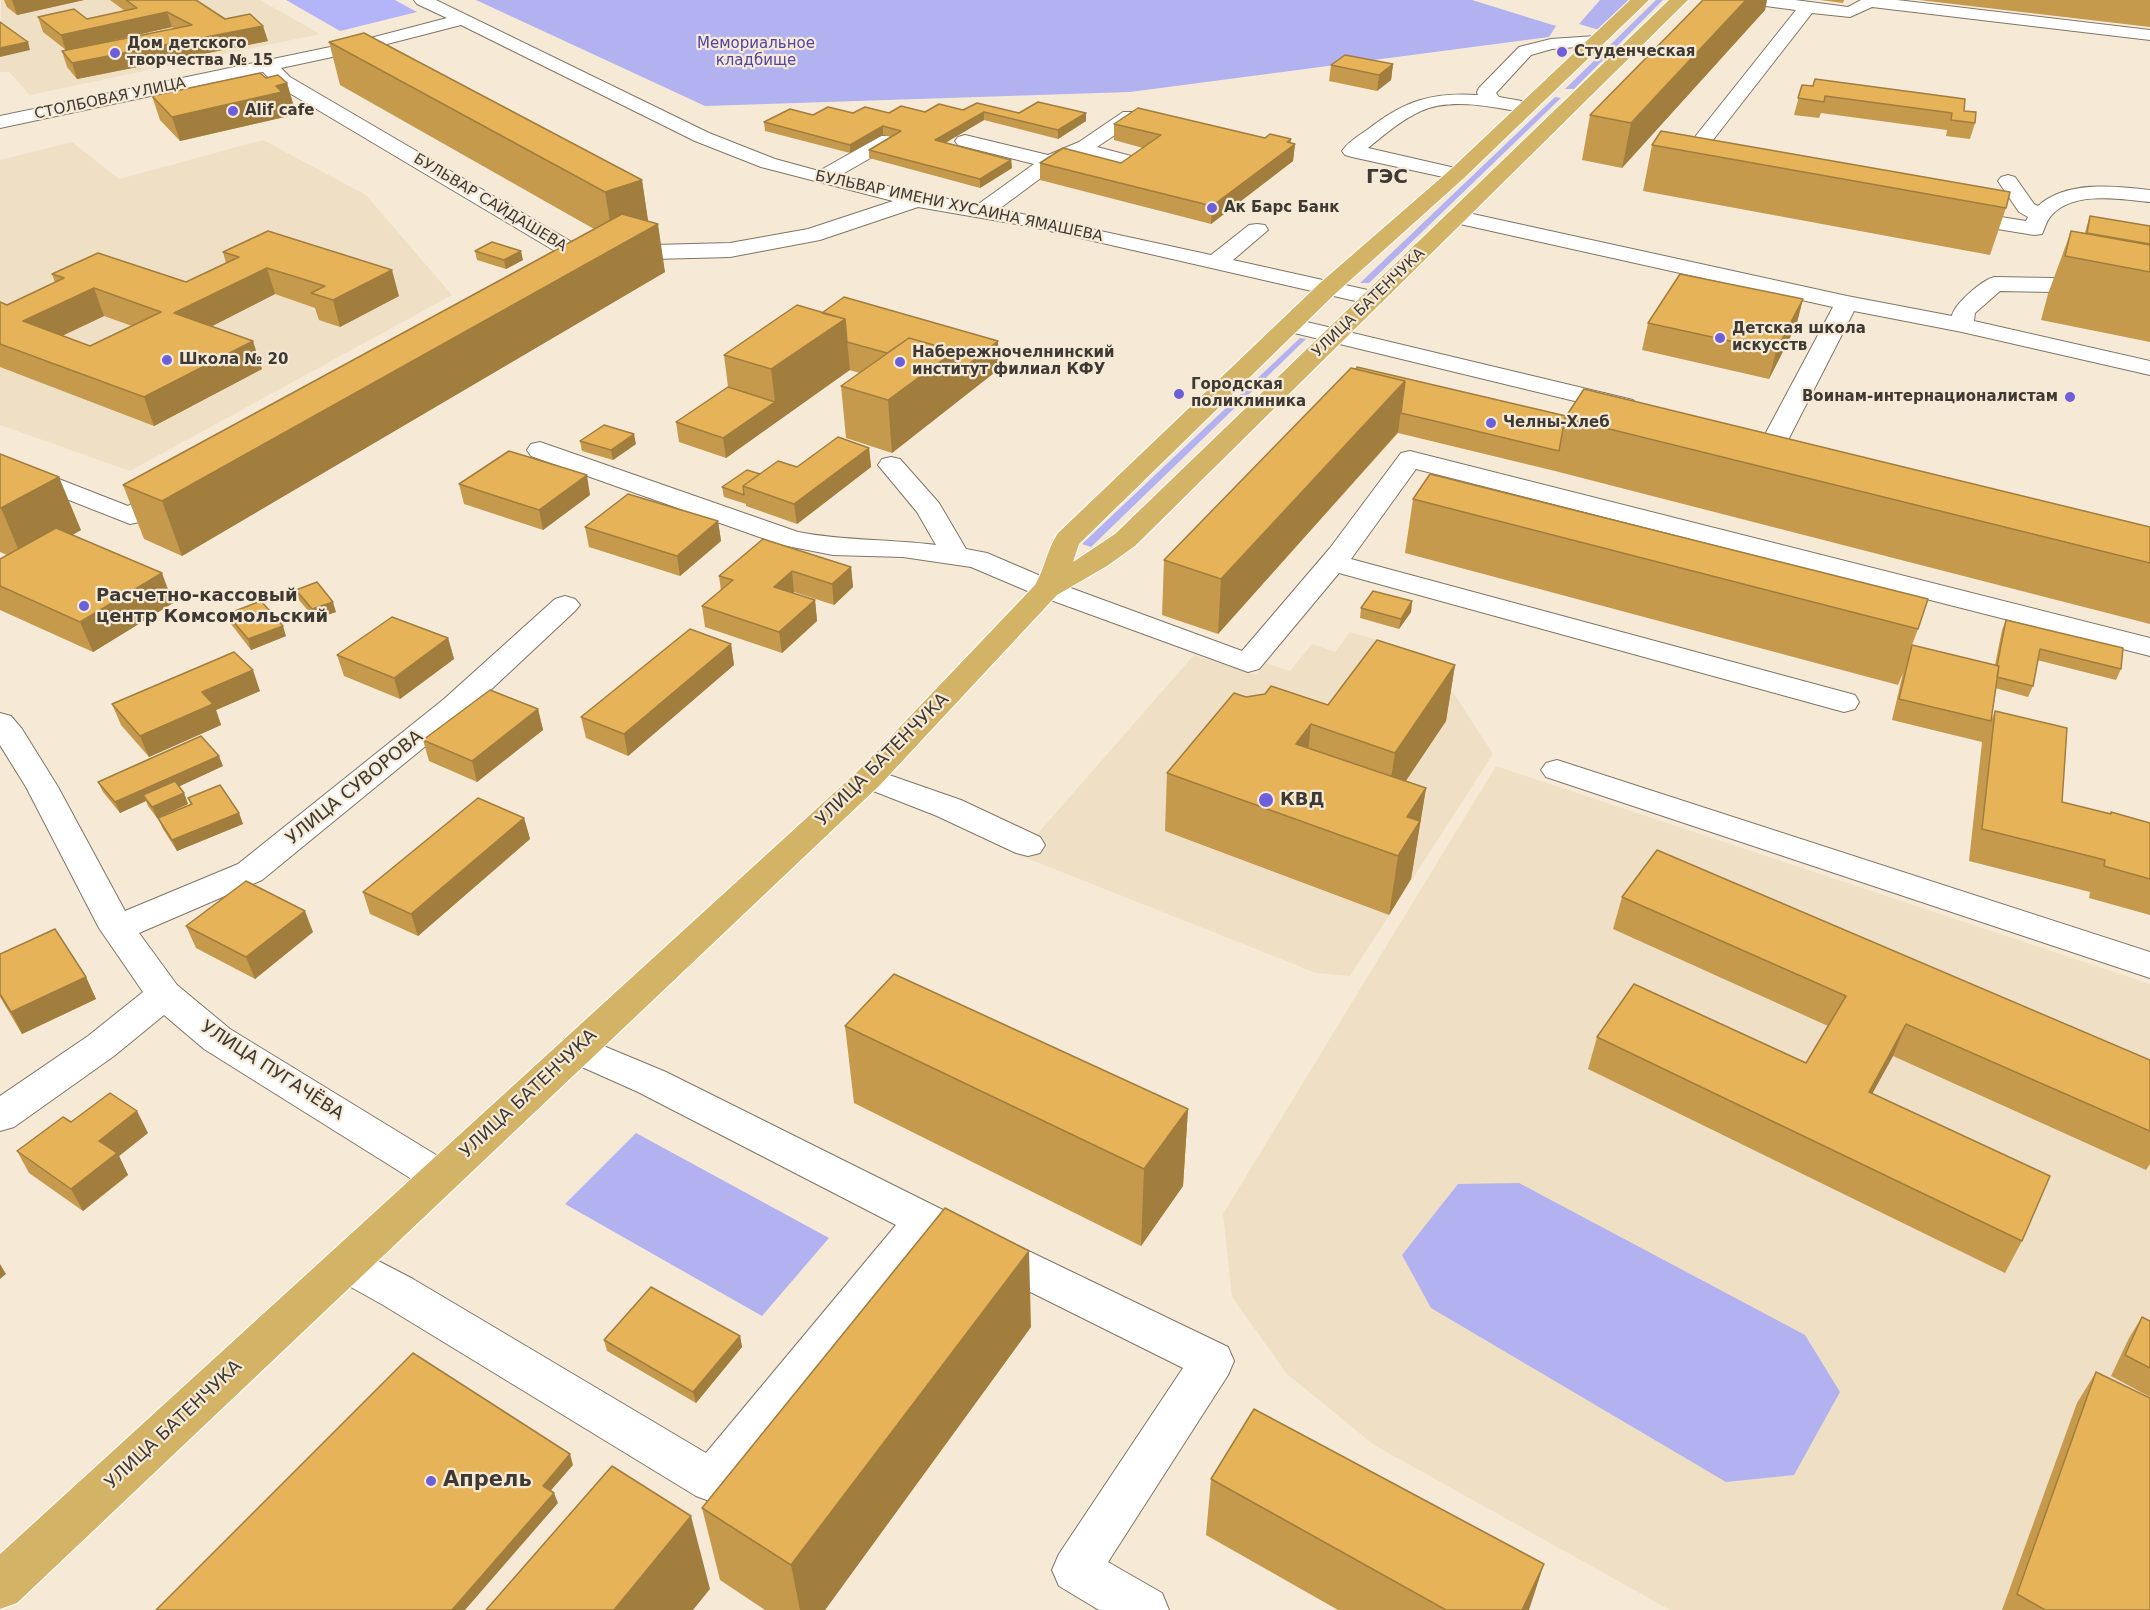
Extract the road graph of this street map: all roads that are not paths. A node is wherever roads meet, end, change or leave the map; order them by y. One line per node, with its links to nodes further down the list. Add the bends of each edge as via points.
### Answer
1 (423, 0): 6 (street, БУЛЬВАР ИМЕНИ ХУСАИНА ЯМАШЕВА)
2 (1640, 0): 8 (main road, УЛИЦА БАТЕНЧУКА)
3 (1679, 0): 11 (main road, УЛИЦА БАТЕНЧУКА)
4 (1758, 0): 5 (street)
5 (1808, 7): 7 (street, via 1850,12 1870,2); 21 (street, via 1682,166)
6 (465, 19): 9 (street, СТОЛБОВАЯ УЛИЦА); 23 (street, БУЛЬВАР ИМЕНИ ХУСАИНА ЯМАШЕВА, via 702,136 768,163)
7 (2150, 35)
8 (1595, 41): 10 (main road, УЛИЦА БАТЕНЧУКА); 12 (street, via 1551,44 1525,51 1486,92)
9 (267, 65): 15 (street, СТОЛБОВАЯ УЛИЦА); 32 (street, БУЛЬВАР САЙДАШЕВА, via 283,81)
10 (1552, 84): 11 (main road, via 1568,94); 13 (main road, УЛИЦА БАТЕНЧУКА)
11 (1587, 92): 30 (main road, УЛИЦА БАТЕНЧУКА)
12 (1492, 101): 13 (street); 22 (street, via 1434,102 1415,107 1352,151)
13 (1526, 107): 22 (main road, УЛИЦА БАТЕНЧУКА)
14 (1130, 116): 18 (street)
15 (0, 122)
16 (888, 140): 23 (street)
17 (965, 141): 20 (street)
18 (1079, 149): 19 (street); 20 (street)
19 (1128, 161)
20 (1050, 162): 27 (street)
21 (1705, 170)
22 (1457, 174): 35 (main road, УЛИЦА БАТЕНЧУКА)
23 (821, 178): 26 (street, БУЛЬВАР ИМЕНИ ХУСАИНА ЯМАШЕВА)
24 (2008, 181): 29 (street, via 2026,208)
25 (2150, 196): 29 (street, via 2118,192 2077,196 2051,206)
26 (916, 200): 27 (street, БУЛЬВАР ИМЕНИ ХУСАИНА ЯМАШЕВА); 32 (street, via 812,235 730,249)
27 (981, 212): 33 (street, БУЛЬВАР ИМЕНИ ХУСАИНА ЯМАШЕВА)
28 (1940, 213): 29 (street, via 2034,230)
29 (2041, 215)
30 (1459, 217): 37 (main road, УЛИЦА БАТЕНЧУКА); 38 (street)
31 (1257, 230): 33 (street)
32 (581, 257): 34 (street, БУЛЬВАР САЙДАШЕВА)
33 (1216, 262): 35 (street, БУЛЬВАР ИМЕНИ ХУСАИНА ЯМАШЕВА)
34 (542, 279)
35 (1328, 288): 37 (street, БУЛЬВАР ИМЕНИ ХУСАИНА ЯМАШЕВА); 39 (main road, УЛИЦА БАТЕНЧУКА)
36 (2150, 289): 40 (street, via 2124,295 2052,285 1994,284 1964,312)
37 (1373, 298): 41 (main road, УЛИЦА БАТЕНЧУКА)
38 (1847, 303): 40 (street); 44 (street)
39 (1290, 325): 41 (street); 51 (main road, УЛИЦА БАТЕНЧУКА, via 1068,539)
40 (1962, 325): 42 (street)
41 (1335, 336): 43 (street); 51 (main road, УЛИЦА БАТЕНЧУКА, via 1109,555)
42 (2150, 368)
43 (1649, 411)
44 (1774, 442)
45 (540, 450): 49 (street, via 792,539 833,547 903,549)
46 (0, 464): 48 (street, via 130,516)
47 (891, 465): 49 (street, via 929,509)
48 (192, 480)
49 (956, 556): 51 (street, via 977,559)
50 (1333, 563): 51 (street, via 1255,666); 53 (street, via 1410,459); 54 (street)
51 (1047, 589): 57 (main road, УЛИЦА БАТЕНЧУКА)
52 (565, 605): 59 (street, УЛИЦА СУВОРОВА, via 455,706 250,872)
53 (2150, 647)
54 (1844, 702)
55 (0, 723): 59 (street, УЛИЦА ПУГАЧЁВА, via 42,787)
56 (1557, 770): 60 (street)
57 (868, 778): 58 (street, via 949,808); 62 (main road, УЛИЦА БАТЕНЧУКА)
58 (1028, 845)
59 (117, 928): 61 (street, УЛИЦА ПУГАЧЁВА)
60 (2150, 964)
61 (164, 995): 63 (street, via 101,1046); 64 (street, УЛИЦА ПУГАЧЁВА, via 216,1039)
62 (578, 1049): 64 (main road, УЛИЦА БАТЕНЧУКА); 65 (street, via 652,1082)
63 (0, 1116)
64 (440, 1177): 66 (main road, УЛИЦА БАТЕНЧУКА)
65 (924, 1220): 66 (street, via 712,1481); 68 (street, via 1212,1361 1076,1570)
66 (346, 1264): 67 (main road, УЛИЦА БАТЕНЧУКА)
67 (0, 1586)
68 (1144, 1610)

